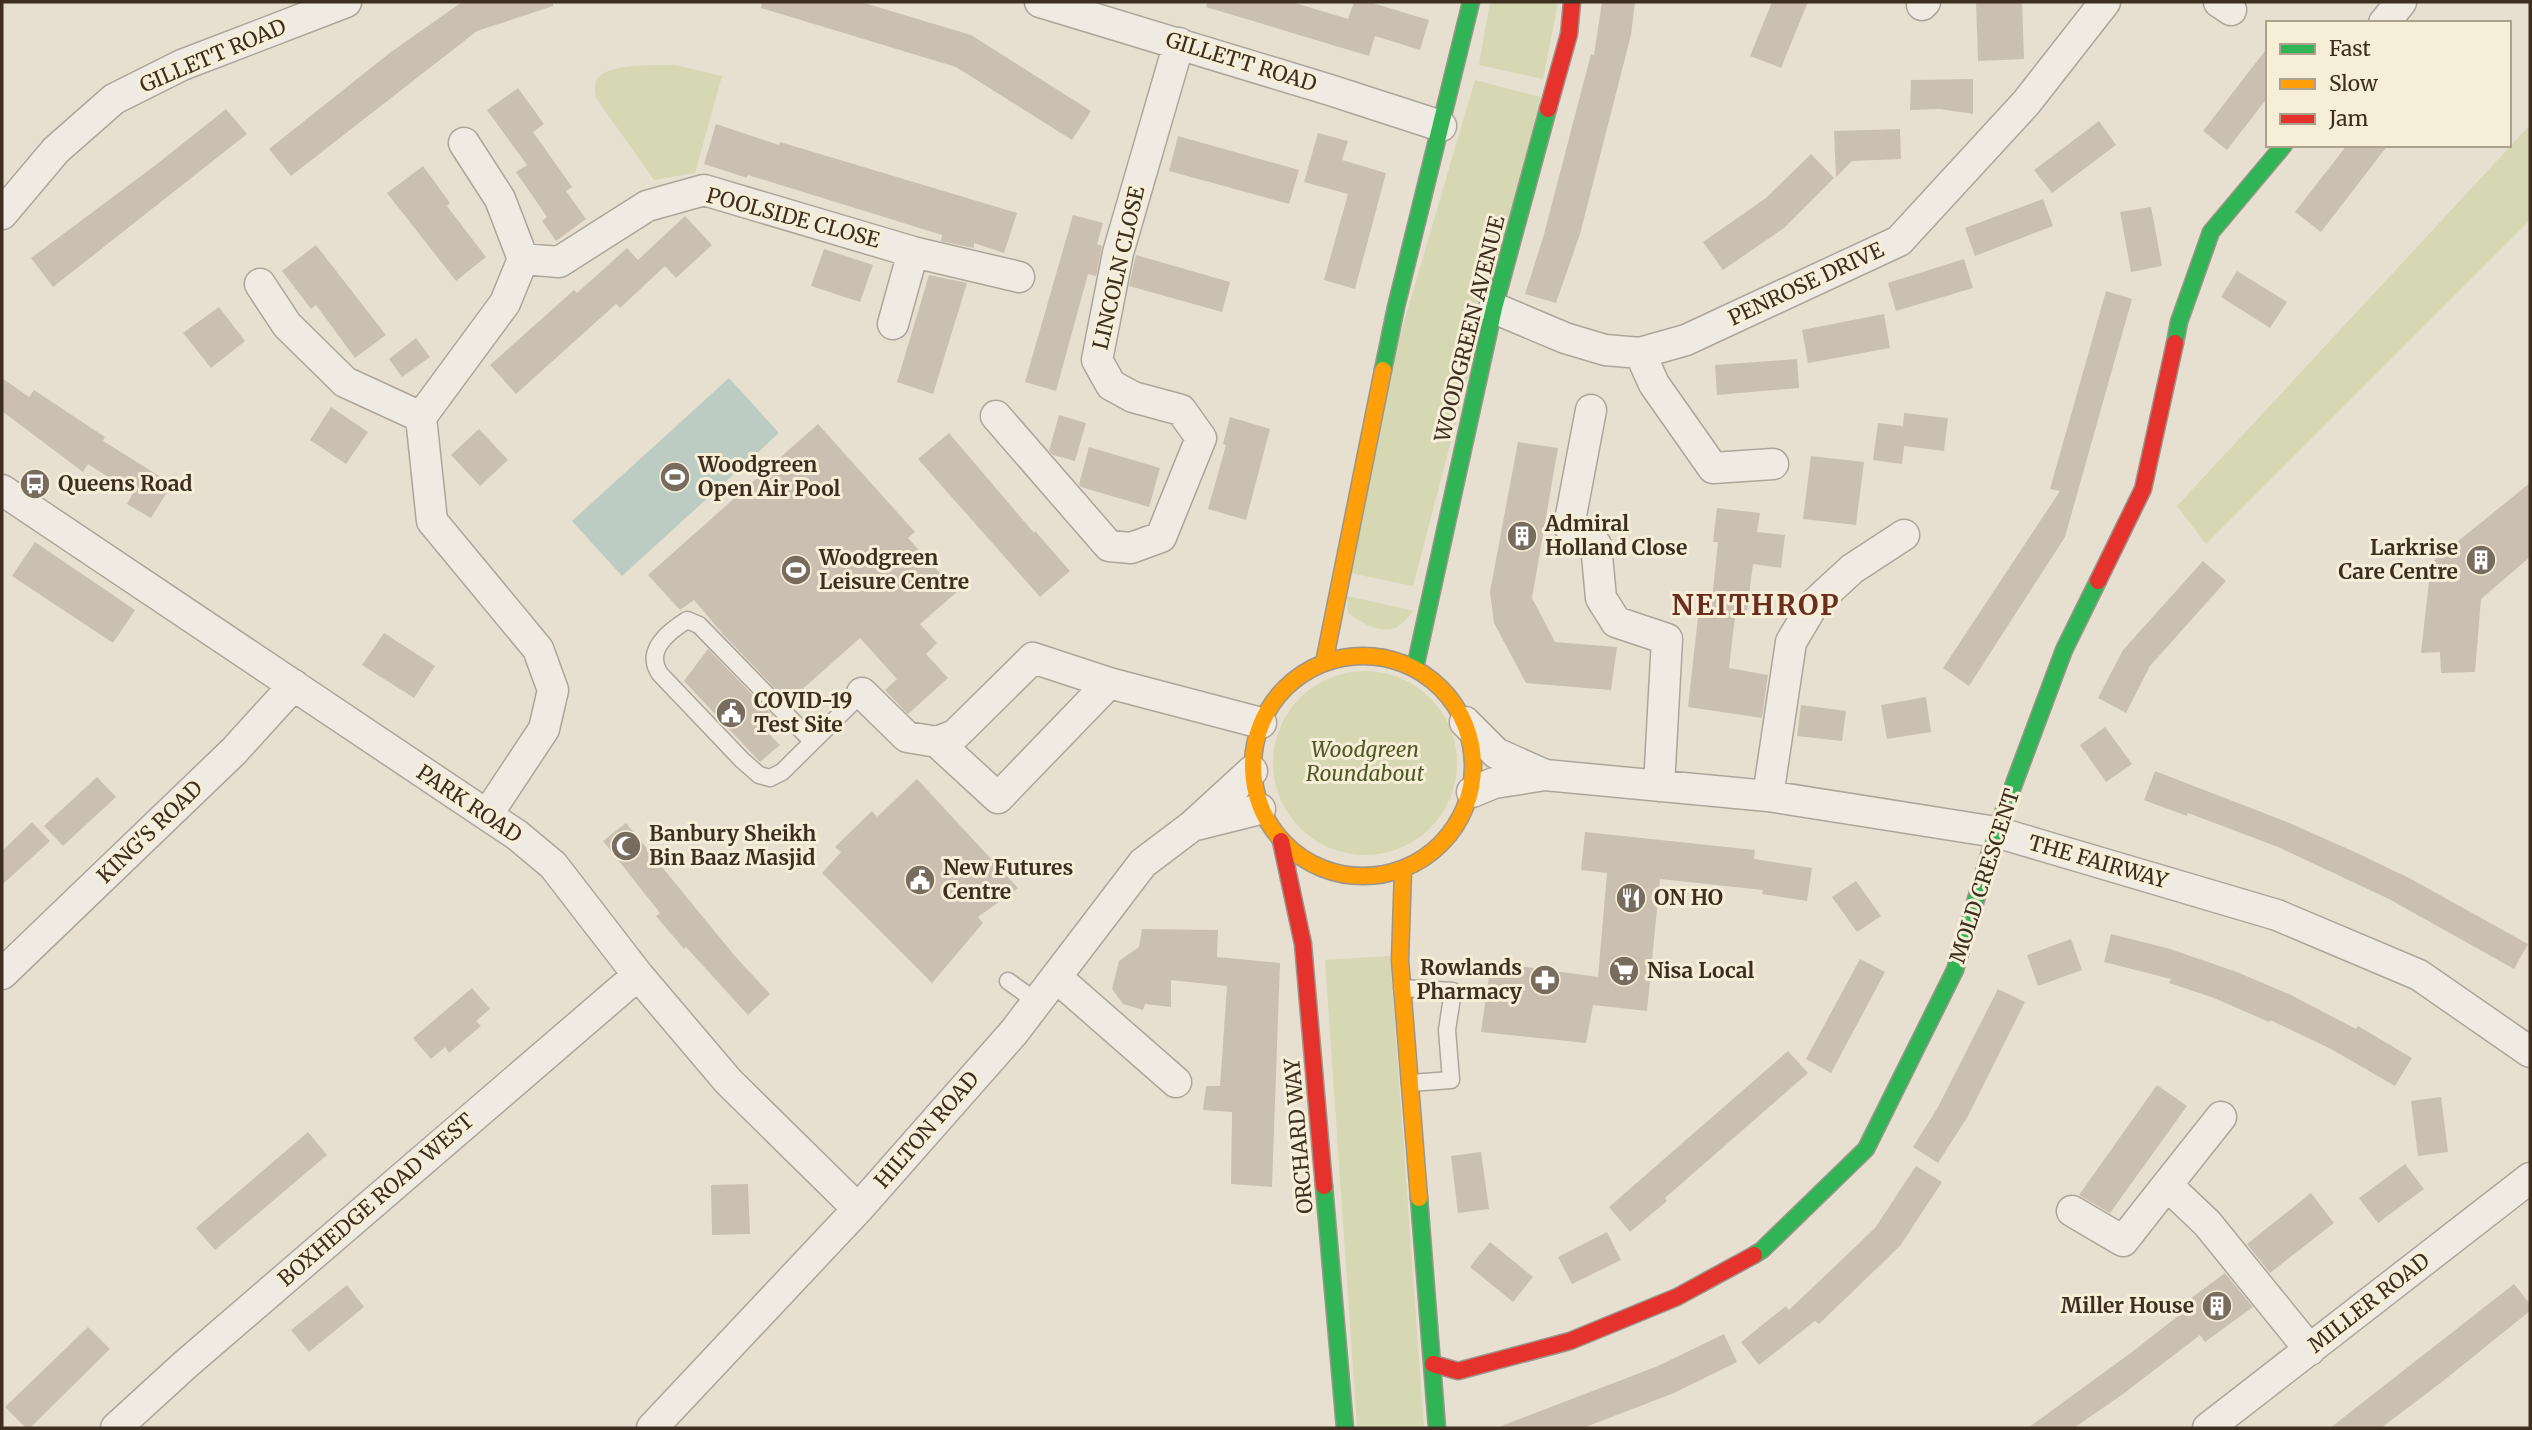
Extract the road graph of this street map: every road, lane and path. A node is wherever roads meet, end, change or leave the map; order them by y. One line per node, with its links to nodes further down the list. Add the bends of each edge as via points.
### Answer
1 (346, 2): 12 (street, GILLETT ROAD, via 182,65 114,99 56,150)
2 (1471, 2): 9 (street)
3 (1572, 2): 17 (street, WOODGREEN AVENUE, via 1569,34)
4 (2105, 2): 19 (street, PENROSE DRIVE, via 2026,103 1899,241 1686,340)
5 (2401, 2): 7 (street)
6 (1052, 3): 8 (street, GILLETT ROAD)
7 (2386, 21)
8 (1179, 43): 9 (street, GILLETT ROAD); 22 (street, LINCOLN CLOSE, via 1118,253 1097,360 1111,385 1133,397 1181,410 1201,438 1161,537 1131,548 1109,546)
9 (1441, 126): 26 (street, via 1396,307)
10 (464, 143): 14 (street, via 500,199)
11 (2282, 147): 43 (street, MOLD CRESCENT, via 2211,233 2179,322 2143,489 2064,650)
12 (2, 214)
13 (913, 252): 14 (street, POOLSIDE CLOSE, via 704,190 647,206 559,262); 15 (street, POOLSIDE CLOSE); 18 (street)
14 (523, 259): 21 (street, via 505,303)
15 (1019, 277)
16 (260, 285): 21 (street, via 287,325 345,382)
17 (1494, 308): 19 (street, PENROSE DRIVE, via 1565,338 1605,350); 27 (street, WOODGREEN AVENUE)
18 (893, 324)
19 (1640, 353): 23 (street, via 1654,384 1713,468)
20 (1591, 410): 37 (street, via 1569,526 1596,545 1601,598 1616,622 1667,639)
21 (421, 416): 41 (street, via 432,521 538,649 554,690 544,729)
22 (996, 416)
23 (1773, 464)
24 (2, 490): 29 (street, PARK ROAD)
25 (1904, 535): 39 (street, via 1852,569 1813,605 1791,642)
26 (1324, 663): 27 (street, via 1354,656 1385,657); 32 (street, via 1298,677 1277,697)
27 (1415, 668): 31 (street, via 1445,690)
28 (1109, 683): 32 (street); 34 (street, via 1033,658 955,736); 34 (street, via 998,798)
29 (294, 685): 41 (street, PARK ROAD); 46 (street, KING'S ROAD, via 234,751)
30 (862, 693): 33 (lane); 34 (street, via 907,737)
31 (1465, 722): 36 (street, THE FAIRWAY, via 1496,753); 38 (street, via 1474,756)
32 (1261, 723): 35 (street)
33 (812, 741): 33 (lane, via 782,772 770,778 759,775 660,674 653,658 657,648 687,620 699,625)
34 (937, 742)
35 (1252, 771): 40 (street); 42 (street, HILTON ROAD)
36 (1545, 775): 37 (street, THE FAIRWAY); 38 (street, THE FAIRWAY, via 1494,783)
37 (1659, 786): 39 (street, THE FAIRWAY)
38 (1472, 792): 45 (street, via 1458,825 1434,852)
39 (1768, 796): 43 (street, THE FAIRWAY)
40 (1260, 809): 42 (street); 44 (street)
41 (487, 815): 47 (street, PARK ROAD, via 553,865)
42 (1192, 826): 48 (street, HILTON ROAD, via 1143,863)
43 (1996, 832): 52 (street, THE FAIRWAY, via 2277,915 2419,975); 61 (street, MOLD CRESCENT, via 1955,970 1866,1149 1762,1250 1677,1297 1570,1342 1458,1371)
44 (1281, 841): 45 (street, via 1307,863 1337,874 1370,877); 64 (street, ORCHARD WAY, via 1303,944)
45 (1403, 870): 50 (street)
46 (2, 974)
47 (638, 975): 58 (street, PARK ROAD, via 728,1081); 62 (street, BOXHEDGE ROAD WEST)
48 (1056, 977): 51 (street, HILTON ROAD); 53 (street)
49 (1008, 981): 51 (lane)
50 (1402, 988): 54 (street); 54 (lane, via 1453,991 1447,1030 1451,1080)
51 (1037, 1002): 58 (street, HILTON ROAD)
52 (2530, 1052)
53 (1176, 1082)
54 (1410, 1083): 61 (street)
55 (2221, 1117): 57 (street)
56 (2530, 1178): 60 (street, MILLER ROAD)
57 (2167, 1185): 59 (street, via 2123,1241); 60 (street, via 2207,1223)
58 (858, 1209): 63 (street, HILTON ROAD)
59 (2072, 1211)
60 (2310, 1350): 66 (street, MILLER ROAD)
61 (1433, 1364): 65 (street)
62 (116, 1428)
63 (652, 1428)
64 (1345, 1428)
65 (1437, 1428)
66 (2208, 1428)

